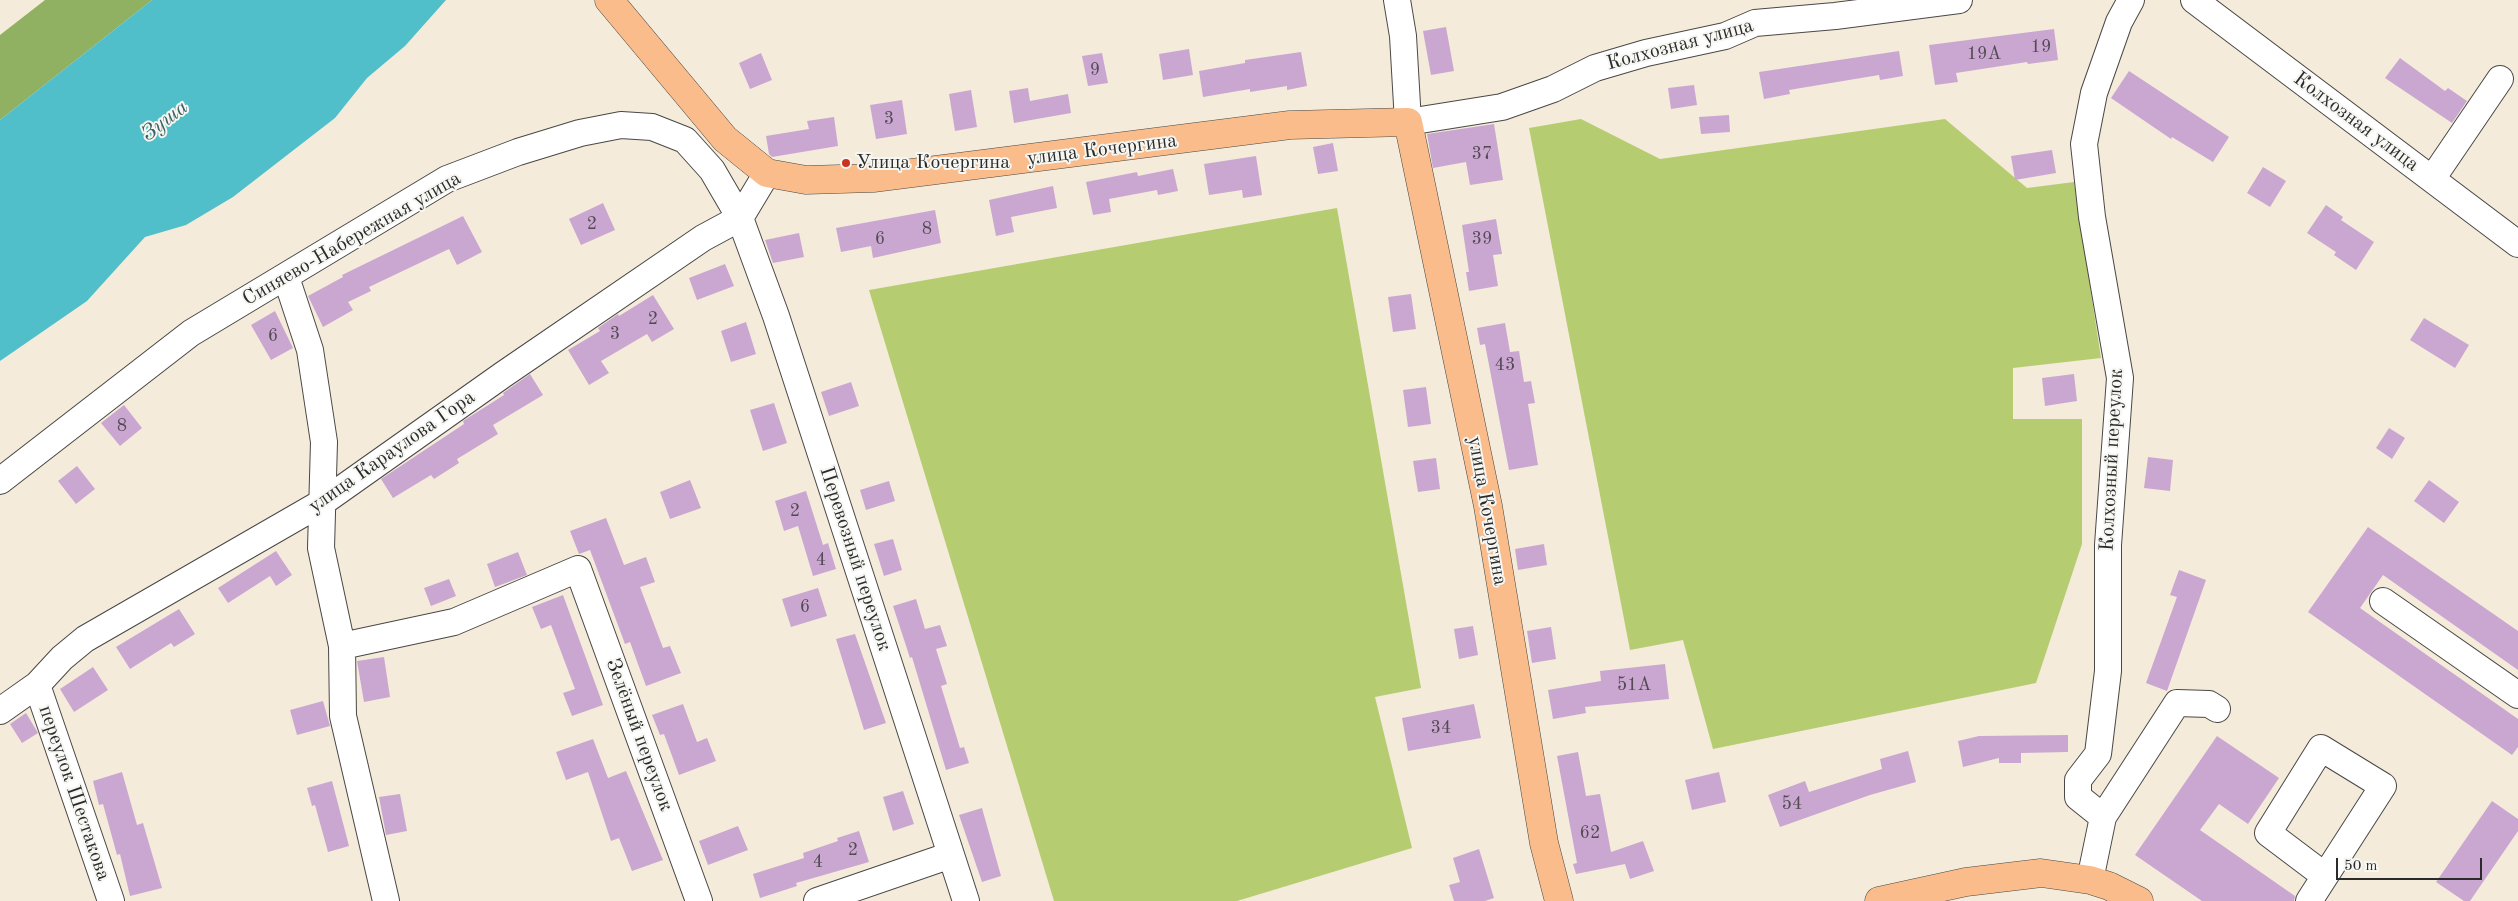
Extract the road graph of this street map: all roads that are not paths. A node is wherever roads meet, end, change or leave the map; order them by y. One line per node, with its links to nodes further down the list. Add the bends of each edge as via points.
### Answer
1 (1397, 0): 8 (street, улица Кочергина, via 1404,36)
2 (1959, 0): 8 (street, Колхозная улица, via 1755,23 1725,36 1595,68 1553,89 1502,107)
3 (2131, 0): 22 (street, Колхозный переулок, via 2119,22 2094,93 2084,144 2092,217 2120,378 2108,545 2108,671 2098,754 2078,780 2078,797)
4 (2194, 0): 6 (street, Колхозная улица)
5 (615, 8): 9 (main road, via 725,139)
6 (2223, 8): 10 (street, Колхозная улица)
7 (2500, 79): 10 (street)
8 (1408, 122): 9 (main road, улица Кочергина, via 1290,125 852,180 806,180); 31 (main road, улица Кочергина, via 1488,506 1544,843)
9 (767, 173): 11 (street)
10 (2432, 179): 12 (street, Колхозная улица)
11 (740, 218): 13 (street, Синяево-Набережная улица, via 712,170 684,140 652,127 621,125 580,133 518,152 447,179); 15 (street, улица Караулова Гора, via 703,238); 23 (street, Перевозный переулок, via 776,316)
12 (2518, 244)
13 (286, 277): 14 (street, Синяево-Набережная улица, via 191,334); 15 (street, via 310,350 324,442)
14 (0, 481)
15 (323, 502): 17 (street, via 321,548); 18 (street, улица Караулова Гора, via 85,639)
16 (2383, 601): 19 (street)
17 (342, 646): 27 (street, via 343,716); 28 (street, Зелёный переулок, via 454,622 578,569)
18 (37, 685): 21 (street, улица Караулова Гора); 26 (street, переулок Шестакова)
19 (2518, 695)
20 (2217, 709): 22 (street, via 2209,704 2177,703)
21 (0, 711)
22 (2103, 817): 25 (street)
23 (951, 855): 29 (street); 30 (street, Перевозный переулок)
24 (2325, 876): 24 (street, via 2383,786 2321,748 2268,833); 34 (street)
25 (2090, 880): 32 (main road, via 2041,873 2009,876); 33 (main road)
26 (111, 901)
27 (386, 901)
28 (699, 901)
29 (817, 901)
30 (966, 901)
31 (1559, 901)
32 (1879, 901)
33 (2139, 901)
34 (2309, 901)

